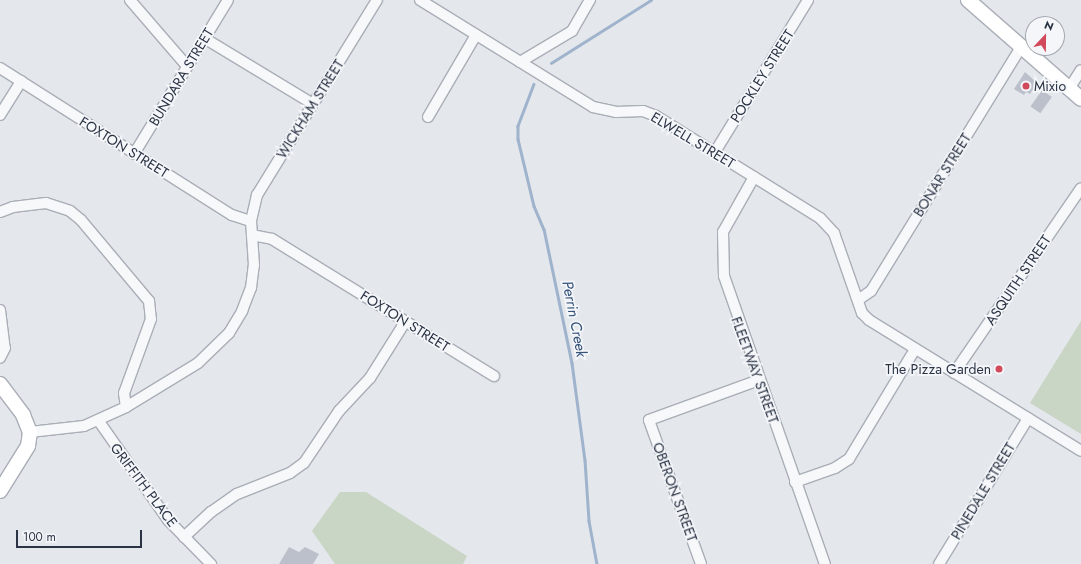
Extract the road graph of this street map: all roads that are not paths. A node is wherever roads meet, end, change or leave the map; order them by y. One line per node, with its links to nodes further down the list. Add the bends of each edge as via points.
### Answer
1 (130, 0): 12 (street)
2 (228, 0): 9 (street, BUNDARA STREET)
3 (377, 0): 18 (street, WICKHAM STREET)
4 (420, 0): 8 (street, ELWELL STREET)
5 (590, 0): 11 (street, via 572,31)
6 (808, 0): 21 (street, POCKLEY STREET)
7 (968, 0): 10 (main road)
8 (476, 35): 11 (street, ELWELL STREET); 20 (street)
9 (204, 38): 12 (street, BUNDARA STREET); 18 (street)
10 (1022, 46): 16 (main road); 28 (street, BONAR STREET, via 870,291)
11 (520, 62): 21 (street, ELWELL STREET, via 593,107 605,111 635,110 656,116)
12 (187, 66): 22 (street, BUNDARA STREET)
13 (0, 68): 15 (street, FOXTON STREET)
14 (1081, 70): 16 (street)
15 (21, 81): 19 (street); 22 (street, FOXTON STREET)
16 (1069, 89): 17 (main road)
17 (1081, 99)
18 (313, 104): 26 (street, WICKHAM STREET, via 258,195)
19 (0, 115)
20 (428, 117)
21 (715, 152): 23 (street, ELWELL STREET)
22 (134, 154): 26 (street, FOXTON STREET, via 232,215)
23 (754, 177): 28 (street, ELWELL STREET, via 829,225); 35 (street, FLEETWAY STREET, via 730,217 721,244 728,291)
24 (1081, 188): 33 (street, ASQUITH STREET)
25 (0, 212): 37 (street, via 12,207 46,203 70,211 81,220 149,301 151,319 124,393)
26 (251, 221): 27 (street, WICKHAM STREET)
27 (252, 235): 30 (street, FOXTON STREET, via 272,239); 37 (street, WICKHAM STREET, via 254,265 251,288 242,311 229,333 198,363)
28 (858, 300): 31 (street, ELWELL STREET, via 869,320)
29 (0, 310): 32 (street, via 5,348)
30 (405, 322): 34 (street, FOXTON STREET); 44 (street, via 370,378 339,411 304,463 290,473 237,494 211,512)
31 (915, 349): 33 (street, ELWELL STREET); 42 (street, via 849,459 835,468)
32 (0, 358)
33 (954, 373): 38 (street, ELWELL STREET)
34 (494, 376)
35 (759, 380): 42 (street, FLEETWAY STREET); 46 (street, OBERON STREET, via 649,420)
36 (0, 384): 40 (main road, via 23,415)
37 (126, 408): 39 (street, WICKHAM STREET)
38 (1028, 418): 41 (street, ELWELL STREET); 48 (street, PINEDALE STREET)
39 (98, 420): 40 (street, WICKHAM STREET, via 71,429); 44 (street, GRIFFITH PLACE, via 168,520)
40 (30, 432): 43 (main road, via 28,446)
41 (1081, 450)
42 (795, 482): 47 (street, FLEETWAY STREET)
43 (0, 491)
44 (184, 537): 45 (street, GRIFFITH PLACE)
45 (212, 564)
46 (701, 564)
47 (825, 564)
48 (939, 564)

